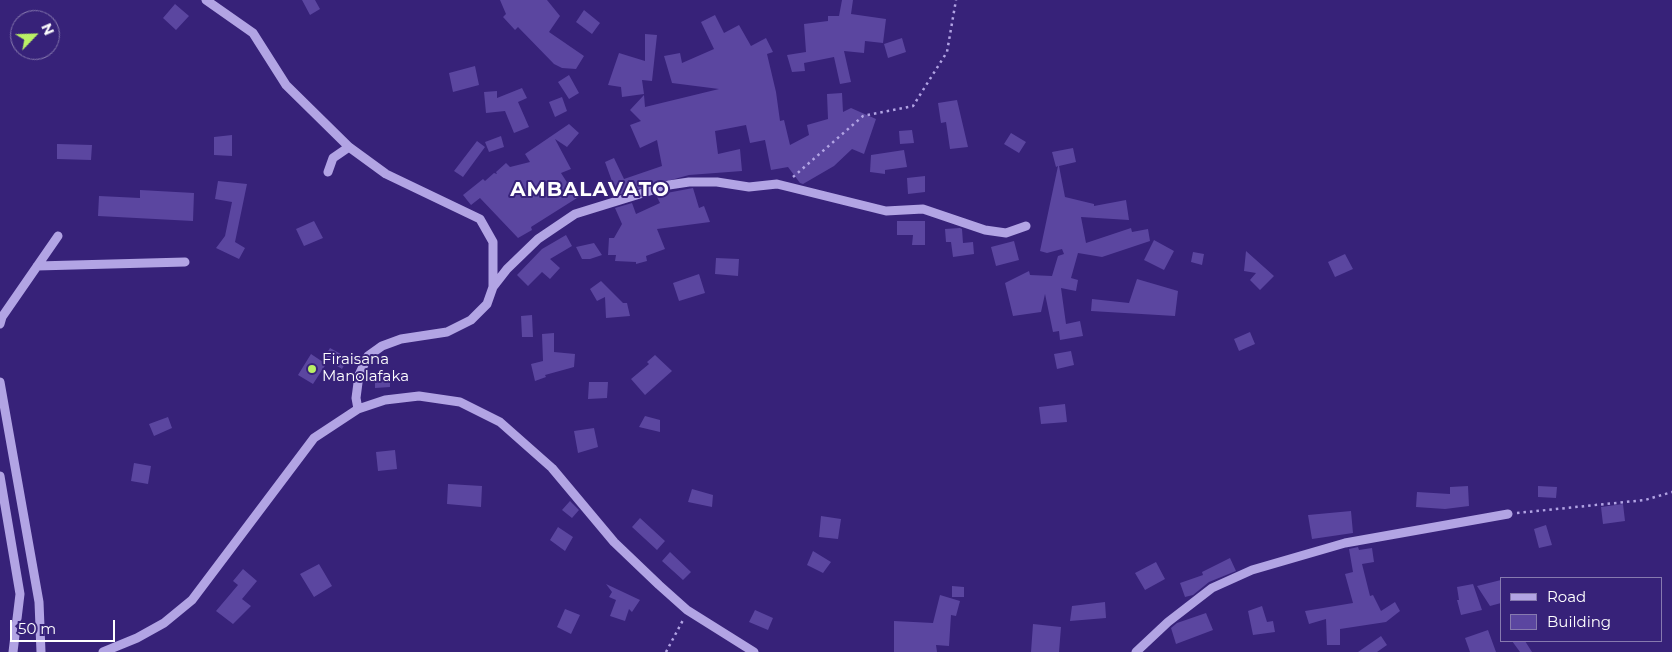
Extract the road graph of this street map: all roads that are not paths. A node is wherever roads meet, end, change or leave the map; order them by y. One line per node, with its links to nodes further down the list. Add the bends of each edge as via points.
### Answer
1 (206, 0): 2 (street, via 253,33 286,85)
2 (349, 147): 3 (street, via 333,158); 8 (street, via 386,174 480,219 493,242)
3 (328, 172)
4 (1026, 226): 8 (street, via 1006,233 984,230 923,209 886,210 783,186 689,182 669,185 575,214 538,239)
5 (58, 236): 7 (street)
6 (185, 262): 7 (street)
7 (37, 266): 9 (street)
8 (494, 287): 11 (street, via 487,304 471,320 447,332 401,339 368,356 358,375)
9 (0, 324)
10 (0, 382): 15 (street, via 39,602)
11 (358, 409): 16 (street, via 314,438 192,600 164,623); 17 (street, via 386,400 419,396 460,402 500,422 552,468 614,542 688,610)
12 (0, 476): 14 (street, via 20,594)
13 (1508, 514): 18 (street, via 1345,543 1252,570 1212,588)
14 (13, 652)
15 (41, 652)
16 (103, 652)
17 (754, 652)
18 (1136, 652)

